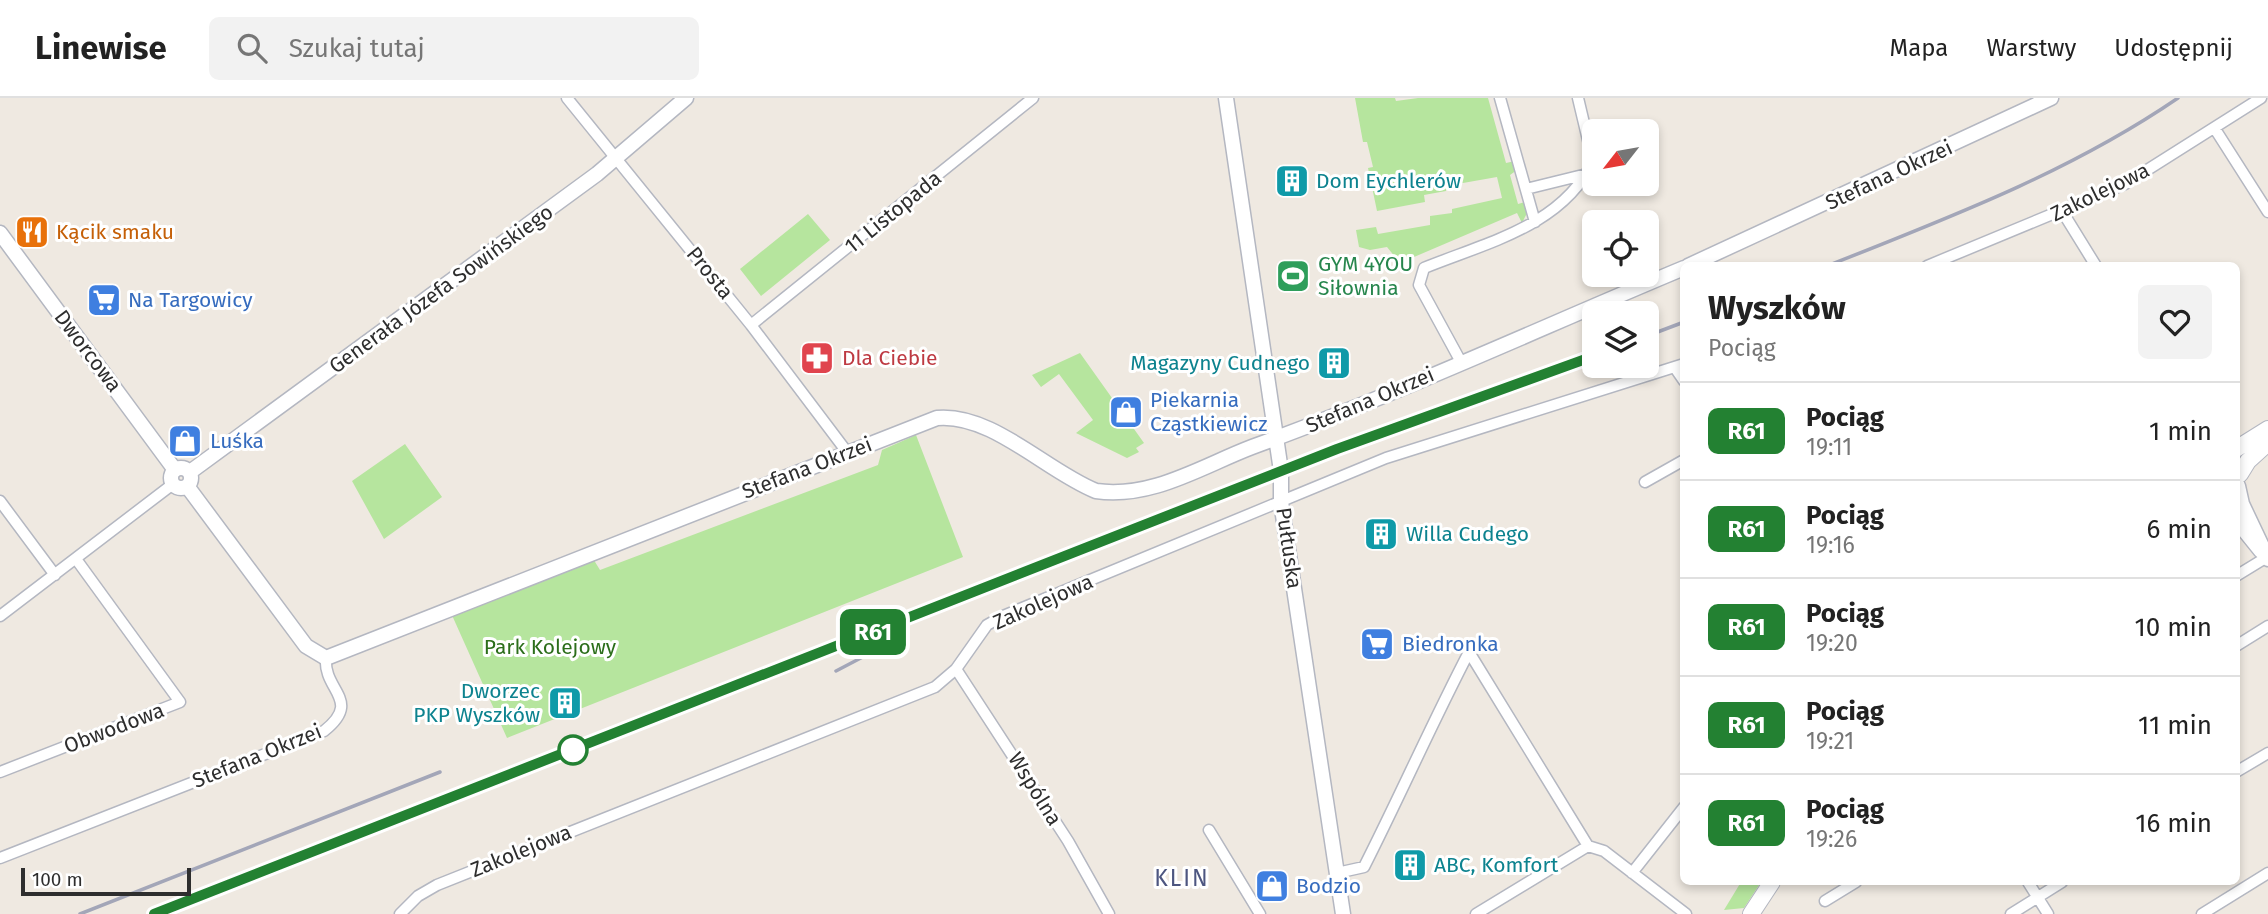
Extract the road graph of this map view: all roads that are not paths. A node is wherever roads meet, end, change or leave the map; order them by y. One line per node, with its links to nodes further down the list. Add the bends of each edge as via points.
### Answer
1 (567, 98): 11 (street, Prosta)
2 (687, 98): 11 (street, Generała Józefa Sowińskiego)
3 (1033, 98): 23 (street, 11 Listopada)
4 (1226, 98): 27 (street, Pułtuska)
5 (1500, 98): 14 (street)
6 (1578, 98): 9 (street)
7 (2051, 98): 19 (street, Stefana Okrzei)
8 (2262, 98): 10 (street, Zakolejowa)
9 (1583, 119)
10 (2215, 129): 15 (street, Zakolejowa, via 2125,184); 16 (street)
11 (616, 159): 23 (street, Prosta); 33 (street, Generała Józefa Sowińskiego)
12 (1582, 175): 14 (street)
13 (1582, 180): 17 (street, via 1556,209)
14 (1526, 189): 17 (street)
15 (2062, 211): 20 (street, Zakolejowa); 21 (street)
16 (2268, 212)
17 (1535, 222): 24 (street, via 1424,268 1420,275 1419,285)
18 (0, 233): 33 (street, Dworcowa)
19 (1697, 262)
20 (1937, 262)
21 (2094, 262)
22 (1680, 270): 24 (street, Stefana Okrzei)
23 (751, 325): 30 (street, Prosta)
24 (1461, 362): 27 (street, Stefana Okrzei)
25 (1679, 366): 37 (street, Zakolejowa, via 1386,458)
26 (2268, 429): 29 (main road)
27 (1276, 439): 30 (street, Stefana Okrzei, via 1142,492 1114,494 1082,485 966,419 937,418); 37 (street, Pułtuska)
28 (2268, 443): 32 (main road)
29 (2240, 446)
30 (848, 452): 46 (street, Stefana Okrzei)
31 (1680, 462): 34 (street)
32 (2240, 475)
33 (181, 478): 40 (street, Generała Józefa Sowińskiego); 46 (street, Dworcowa, via 306,646)
34 (1645, 482)
35 (2240, 491): 39 (street)
36 (0, 501): 42 (street)
37 (1281, 502): 47 (street, Zakolejowa, via 1003,616 976,637); 55 (street, Pułtuska)
38 (2240, 525): 39 (street)
39 (2267, 558): 41 (street)
40 (76, 559): 42 (street, Generała Józefa Sowińskiego); 50 (street, Obwodowa, via 180,702)
41 (2240, 574)
42 (55, 575): 43 (street, Generała Józefa Sowińskiego)
43 (0, 616)
44 (2268, 626): 45 (street)
45 (2240, 644)
46 (326, 658): 54 (street, Stefana Okrzei, via 325,668 341,698 342,710 324,731)
47 (956, 669): 64 (street, Zakolejowa, via 935,687 437,885); 65 (street, Wspólna, via 1068,841)
48 (2268, 753): 49 (street)
49 (2240, 770)
50 (0, 772)
51 (1680, 812): 56 (street)
52 (1209, 830): 66 (street)
53 (1588, 846): 55 (street, via 1469,652 1364,867); 56 (street, via 1604,851); 68 (street)
54 (0, 858)
55 (1338, 873): 67 (street, Pułtuska)
56 (1632, 873): 69 (street)
57 (2268, 873): 73 (street)
58 (1770, 885): 70 (main road)
59 (1851, 885): 63 (street)
60 (2030, 885): 62 (street)
61 (2057, 885): 62 (street)
62 (2038, 897): 71 (street); 72 (street)
63 (1825, 901)
64 (400, 914)
65 (1109, 914)
66 (1260, 914)
67 (1343, 914)
68 (1476, 914)
69 (1686, 914)
70 (1751, 914)
71 (2011, 914)
72 (2048, 914)
73 (2202, 914)

